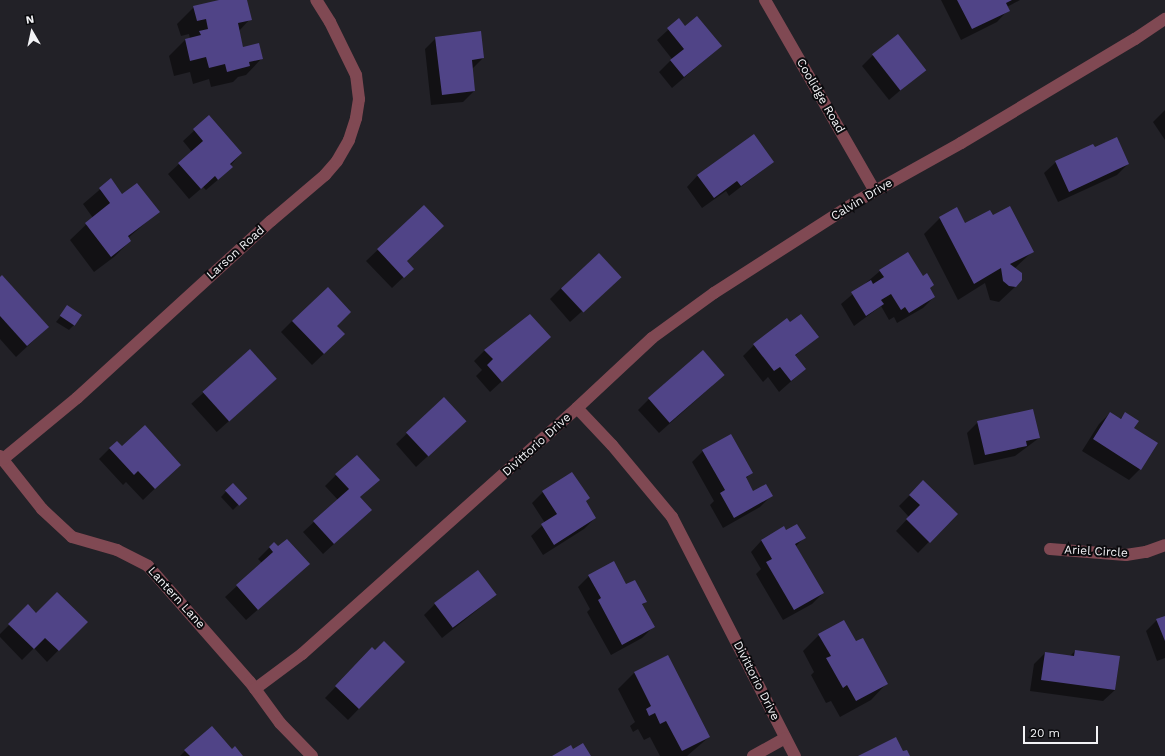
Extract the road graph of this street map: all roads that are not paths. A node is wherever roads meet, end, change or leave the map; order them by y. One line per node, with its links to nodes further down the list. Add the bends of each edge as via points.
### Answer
1 (316, 0): 6 (street, Larson Road, via 356,75 356,118 349,140 337,161 325,175 77,398)
2 (765, 0): 4 (street, Coolidge Road)
3 (1165, 18): 4 (street, Calvin Drive, via 1129,43)
4 (875, 191): 5 (street, Calvin Drive, via 708,297 652,338)
5 (577, 408): 9 (street, Divittorio Drive, via 302,654); 10 (street, Divittorio Drive, via 612,445 672,517)
6 (1, 458): 9 (street, Lantern Lane, via 42,509 72,537 117,550 148,566)
7 (1165, 545): 8 (street, Ariel Circle, via 1146,552 1126,555)
8 (1050, 549)
9 (255, 689): 11 (street, Lantern Lane, via 280,723)
10 (785, 738): 12 (street); 13 (street, Divittorio Drive)
11 (312, 756)
12 (753, 756)
13 (795, 756)

